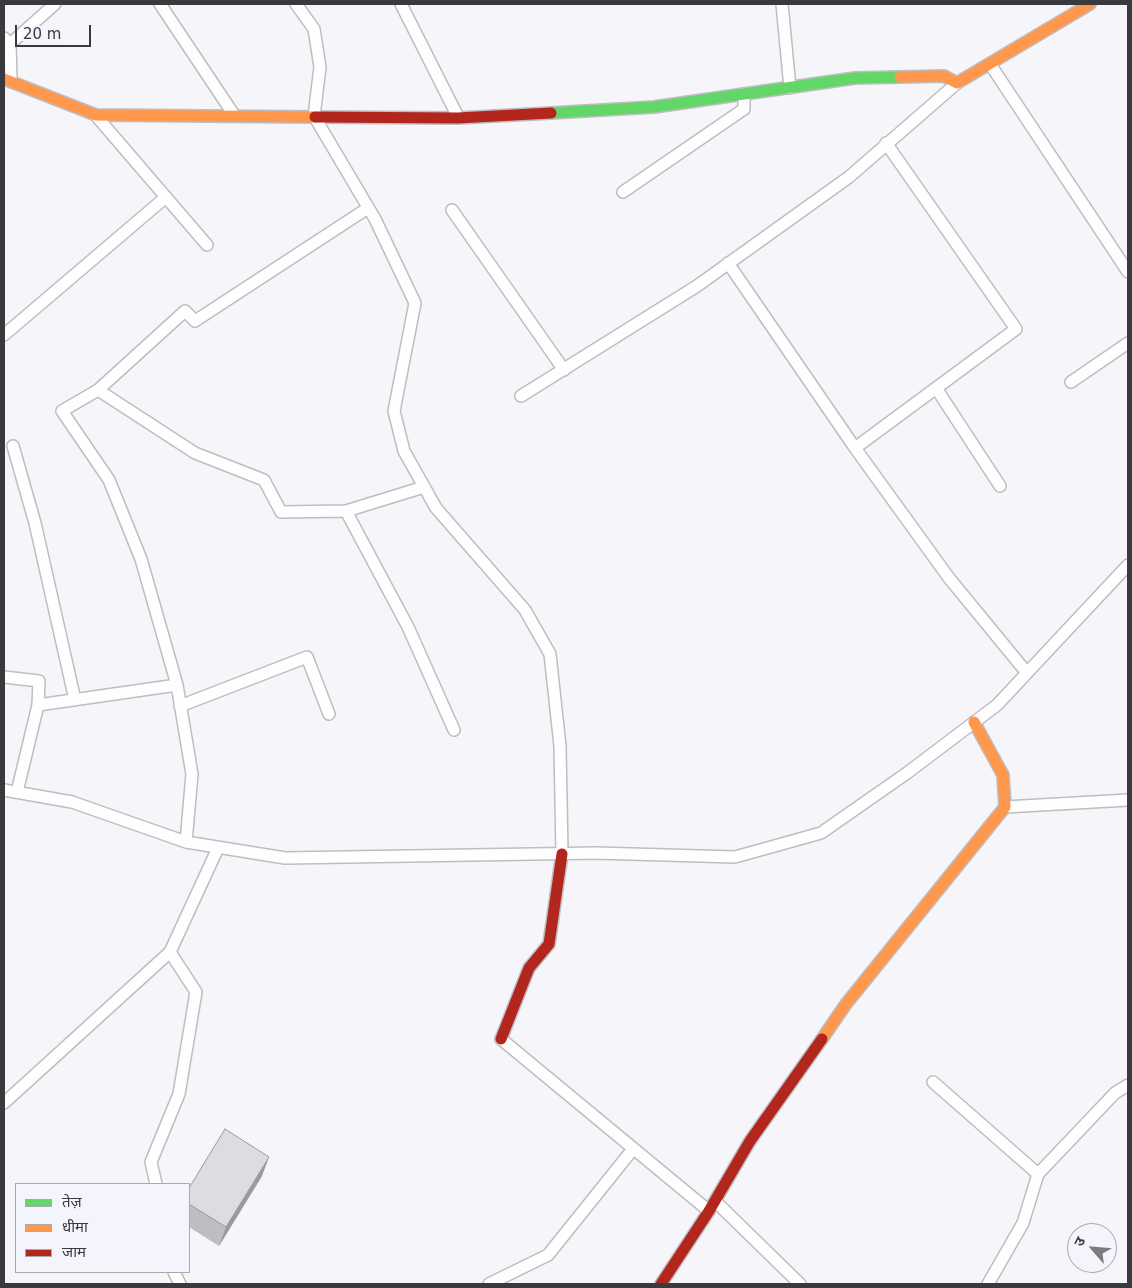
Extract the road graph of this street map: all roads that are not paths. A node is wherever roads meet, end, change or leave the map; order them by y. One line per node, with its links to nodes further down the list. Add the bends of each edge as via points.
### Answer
1 (55, 4): 7 (lane)
2 (160, 4): 14 (lane)
3 (296, 4): 15 (lane, via 314,29 320,67)
4 (401, 4): 16 (lane)
5 (782, 4): 11 (lane)
6 (1090, 4): 8 (street)
7 (7, 41): 9 (lane)
8 (990, 64): 10 (street); 24 (lane)
9 (7, 81): 13 (street)
10 (958, 83): 11 (street, via 944,76 855,78); 17 (lane)
11 (790, 88): 12 (street)
12 (744, 94): 16 (street, via 654,107); 18 (lane, via 744,109)
13 (96, 114): 14 (street); 19 (lane)
14 (234, 115): 15 (street)
15 (314, 116): 16 (street); 20 (lane)
16 (458, 118)
17 (886, 142): 23 (lane, via 849,177); 29 (lane, via 1016,329)
18 (622, 192)
19 (166, 197): 22 (lane); 25 (lane)
20 (368, 208): 30 (lane, via 195,321 185,311); 34 (lane, via 415,303 394,411 404,450)
21 (452, 210): 27 (lane)
22 (207, 245)
23 (728, 263): 27 (lane); 33 (lane)
24 (1128, 272)
25 (4, 335)
26 (1128, 343): 28 (lane)
27 (564, 370): 31 (lane)
28 (1071, 382)
29 (936, 388): 33 (lane); 35 (lane)
30 (98, 390): 36 (lane, via 195,454 264,480 281,512); 40 (lane, via 62,411 109,480 141,559)
31 (521, 396)
32 (13, 446): 41 (lane, via 35,523)
33 (855, 448): 38 (lane, via 949,578)
34 (424, 486): 36 (lane); 53 (lane, via 436,508 525,610 550,654 560,746)
35 (1000, 486)
36 (346, 511): 46 (lane, via 408,627)
37 (1128, 565): 38 (lane)
38 (1027, 673): 45 (lane, via 997,705)
39 (4, 677): 42 (lane, via 39,681)
40 (177, 685): 41 (lane); 43 (lane)
41 (74, 700): 42 (lane)
42 (38, 705): 48 (lane)
43 (180, 706): 44 (lane, via 307,657); 51 (lane, via 192,774)
44 (329, 714)
45 (974, 722): 50 (street, via 1003,775); 53 (lane, via 821,833 735,857)
46 (454, 730)
47 (4, 790): 48 (lane)
48 (17, 792): 51 (lane, via 72,802)
49 (1128, 800): 50 (lane)
50 (1005, 807): 62 (street, via 846,1004 750,1141)
51 (186, 842): 52 (lane)
52 (218, 848): 53 (lane, via 285,858); 54 (lane)
53 (562, 854): 55 (street, via 549,944 529,968)
54 (170, 952): 58 (lane); 61 (lane, via 196,992 179,1094 151,1162)
55 (501, 1039): 59 (lane)
56 (933, 1082): 60 (lane)
57 (1128, 1085): 60 (lane, via 1115,1093)
58 (4, 1103)
59 (633, 1149): 62 (lane); 63 (lane, via 548,1255)
60 (1038, 1174): 66 (lane, via 1023,1223)
61 (156, 1183)
62 (712, 1206): 64 (street); 65 (lane)
63 (489, 1284)
64 (661, 1284)
65 (800, 1284)
66 (988, 1284)

